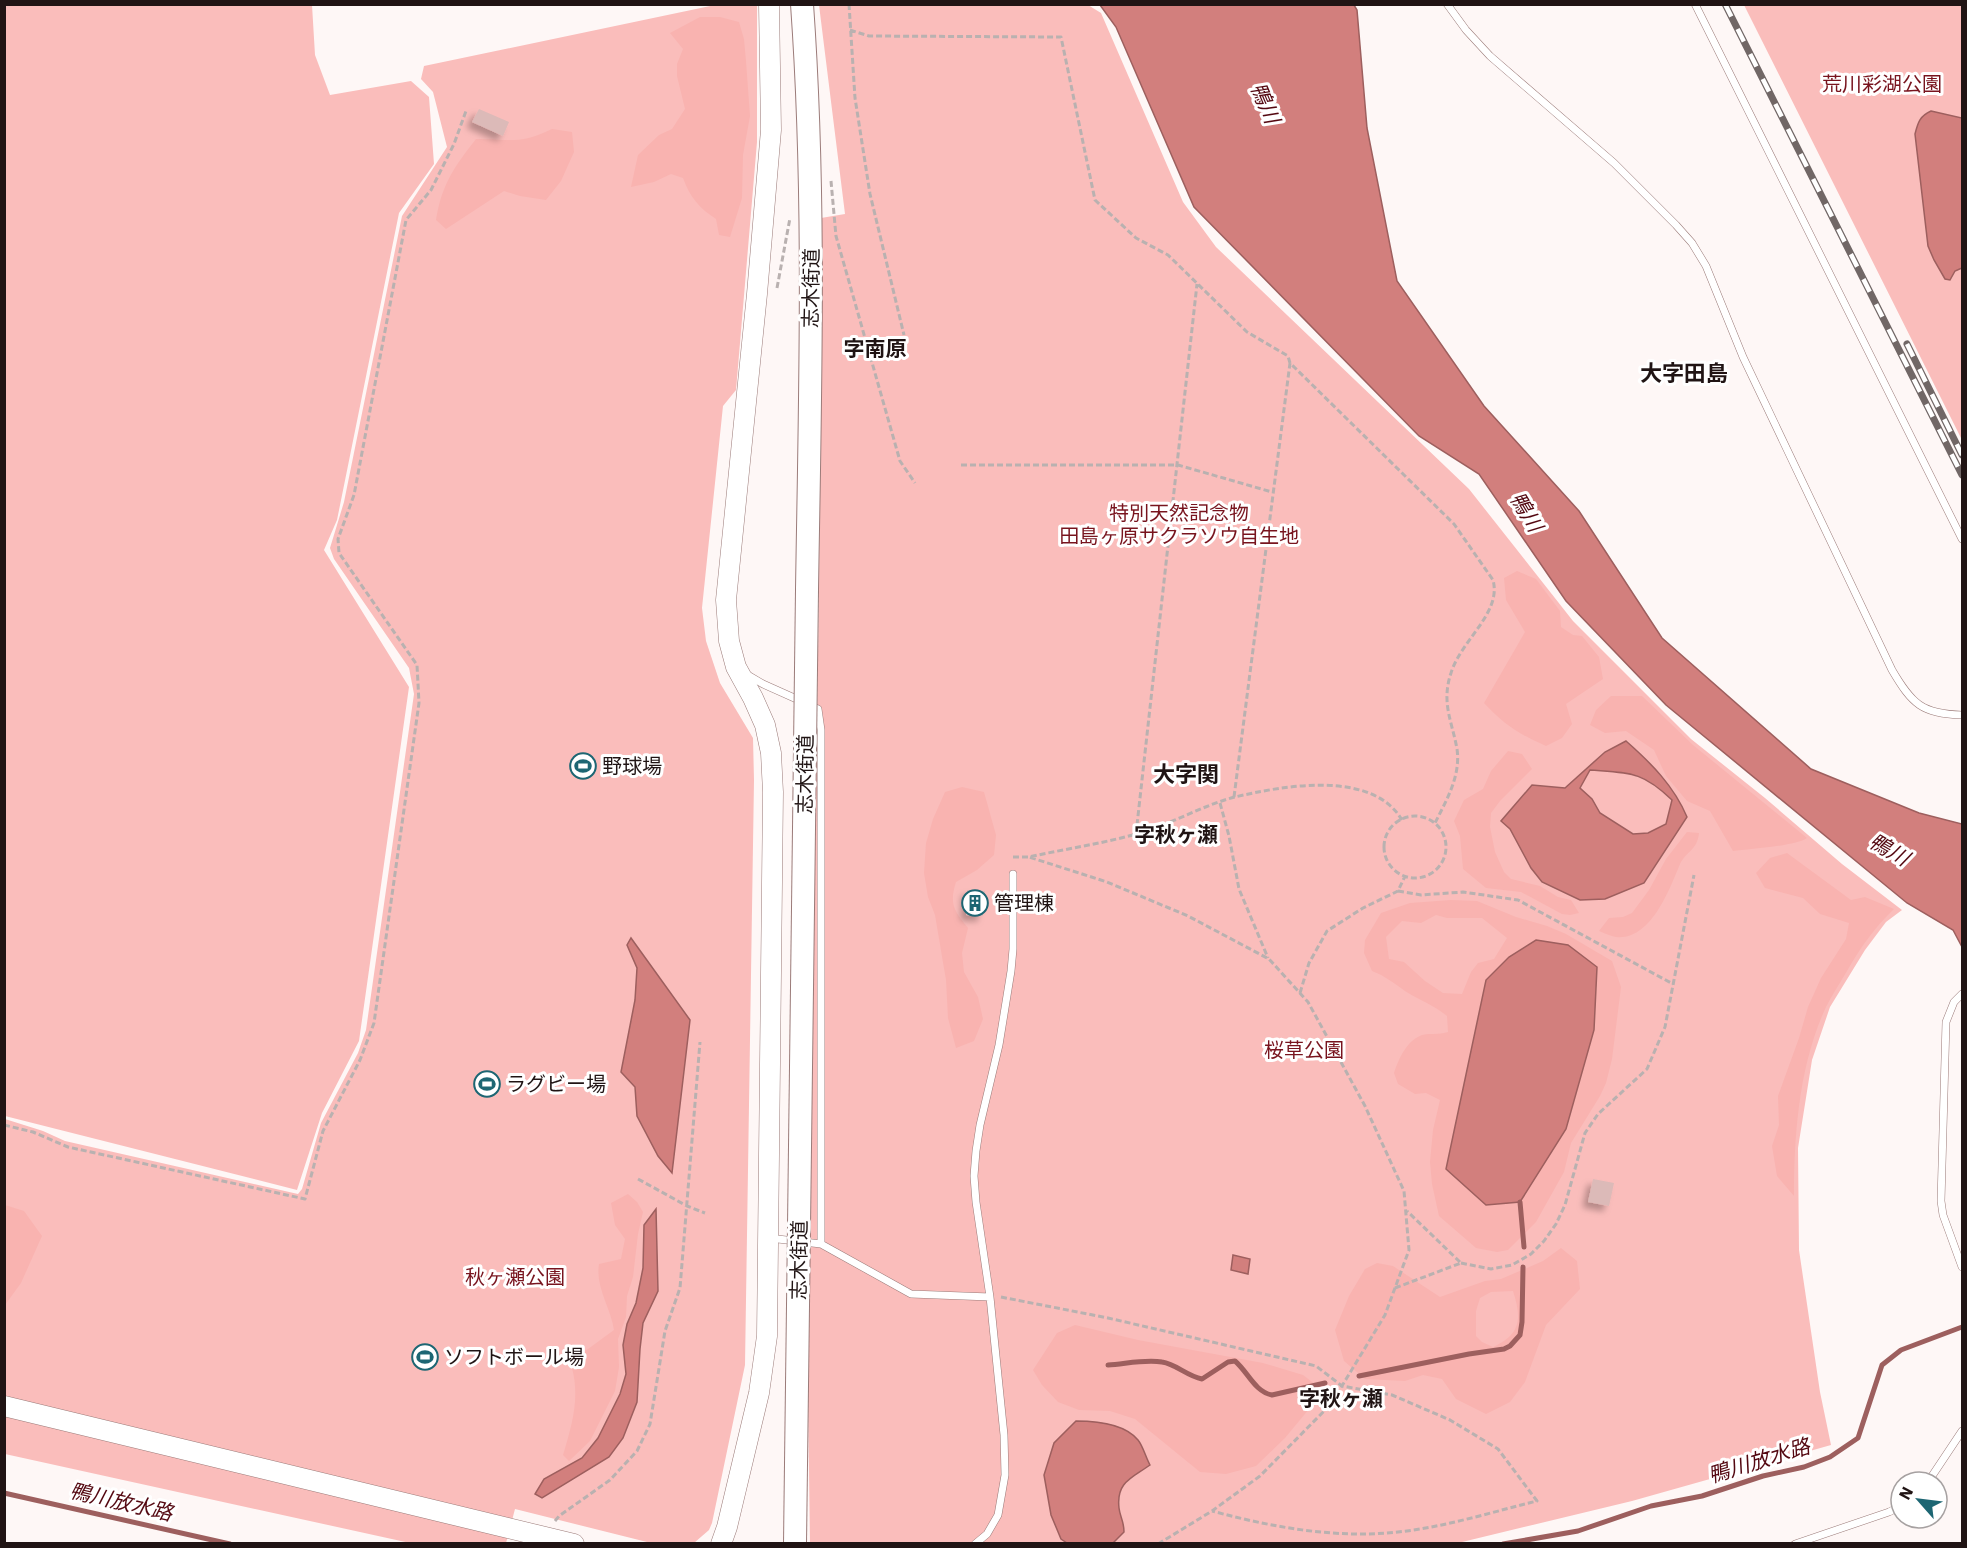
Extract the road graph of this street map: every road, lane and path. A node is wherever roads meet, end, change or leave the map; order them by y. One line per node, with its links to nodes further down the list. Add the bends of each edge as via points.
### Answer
1 (770, 4): 17 (street, via 771,130 726,600)
2 (802, 4): 55 (main road, 志木街道, bridge, via 812,247)
3 (849, 4): 6 (path)
4 (1447, 4): 18 (lane, via 1490,56 1614,163 1692,243 1900,684 1921,707)
5 (1695, 4): 16 (lane)
6 (850, 30): 9 (path, via 869,36 1061,37 1095,200 1136,238 1168,255); 10 (path, via 855,98 870,194)
7 (466, 111): 35 (path, via 431,190 406,220 354,495 338,539 339,553 417,665 419,703 374,1023 360,1060 323,1131 304,1199 68,1147)
8 (831, 179): 14 (path, via 836,236 900,461)
9 (1197, 283): 11 (path, via 1247,332 1288,356); 13 (path)
10 (904, 335)
11 (1290, 363): 15 (path); 22 (path, via 1454,524 1493,580 1496,590 1489,614 1463,647 1450,674 1447,708 1457,768)
12 (961, 465): 13 (path)
13 (1178, 465): 15 (path); 23 (path)
14 (915, 483)
15 (1272, 492): 19 (path)
16 (1962, 539)
17 (736, 668): 40 (street, via 765,725 771,753); 41 (lane, via 818,709)
18 (1962, 715)
19 (1234, 797): 20 (path); 21 (path, via 1320,784 1340,785 1383,801)
20 (1220, 803): 23 (path); 30 (path, via 1239,889)
21 (1401, 820): 22 (path, via 1418,816); 28 (path, via 1388,832 1384,844 1391,867)
22 (1435, 823): 28 (path, via 1445,838 1442,862 1435,872 1424,877)
23 (1137, 834): 25 (path)
24 (1013, 857): 25 (path)
25 (1029, 857): 30 (path, via 1107,882 1188,916)
26 (1013, 874): 45 (lane, via 1011,971 975,1151 976,1202)
27 (1694, 875): 31 (path)
28 (1405, 876): 29 (path)
29 (1398, 891): 31 (path, via 1421,895 1463,892 1518,900); 32 (path, via 1327,931 1309,963)
30 (1269, 959): 32 (path)
31 (1673, 984): 42 (path, via 1665,1027 1647,1069 1598,1114 1585,1133 1565,1205 1544,1241 1532,1254 1512,1265 1491,1269)
32 (1300, 993): 38 (path, via 1365,1106 1404,1191)
33 (1962, 994): 43 (lane, via 1949,1011 1947,1022 1941,1188 1943,1215)
34 (700, 1042): 37 (path)
35 (4, 1125)
36 (638, 1179): 37 (path)
37 (687, 1206): 39 (path); 52 (path, via 680,1288 665,1331 650,1424 637,1450 610,1480)
38 (1406, 1210): 42 (path); 44 (path, via 1409,1250)
39 (705, 1213)
40 (769, 1238): 41 (lane); 54 (street, via 766,1336 759,1393)
41 (821, 1244): 45 (lane, via 911,1294)
42 (1461, 1263): 44 (path)
43 (1962, 1267)
44 (1395, 1288): 46 (path, via 1385,1315)
45 (990, 1297): 46 (path, via 1108,1318 1316,1366); 56 (lane, via 1005,1475 998,1515 987,1534)
46 (1342, 1386): 50 (path, via 1331,1404 1260,1476); 50 (path, via 1392,1395 1450,1420 1498,1449 1537,1501 1398,1532 1335,1534)
47 (4, 1406): 53 (street)
48 (1962, 1431): 49 (lane)
49 (1936, 1470)
50 (1212, 1511): 57 (path)
51 (1889, 1512): 58 (lane)
52 (552, 1525)
53 (574, 1544)
54 (721, 1544)
55 (795, 1544)
56 (975, 1544)
57 (1158, 1544)
58 (1795, 1544)

